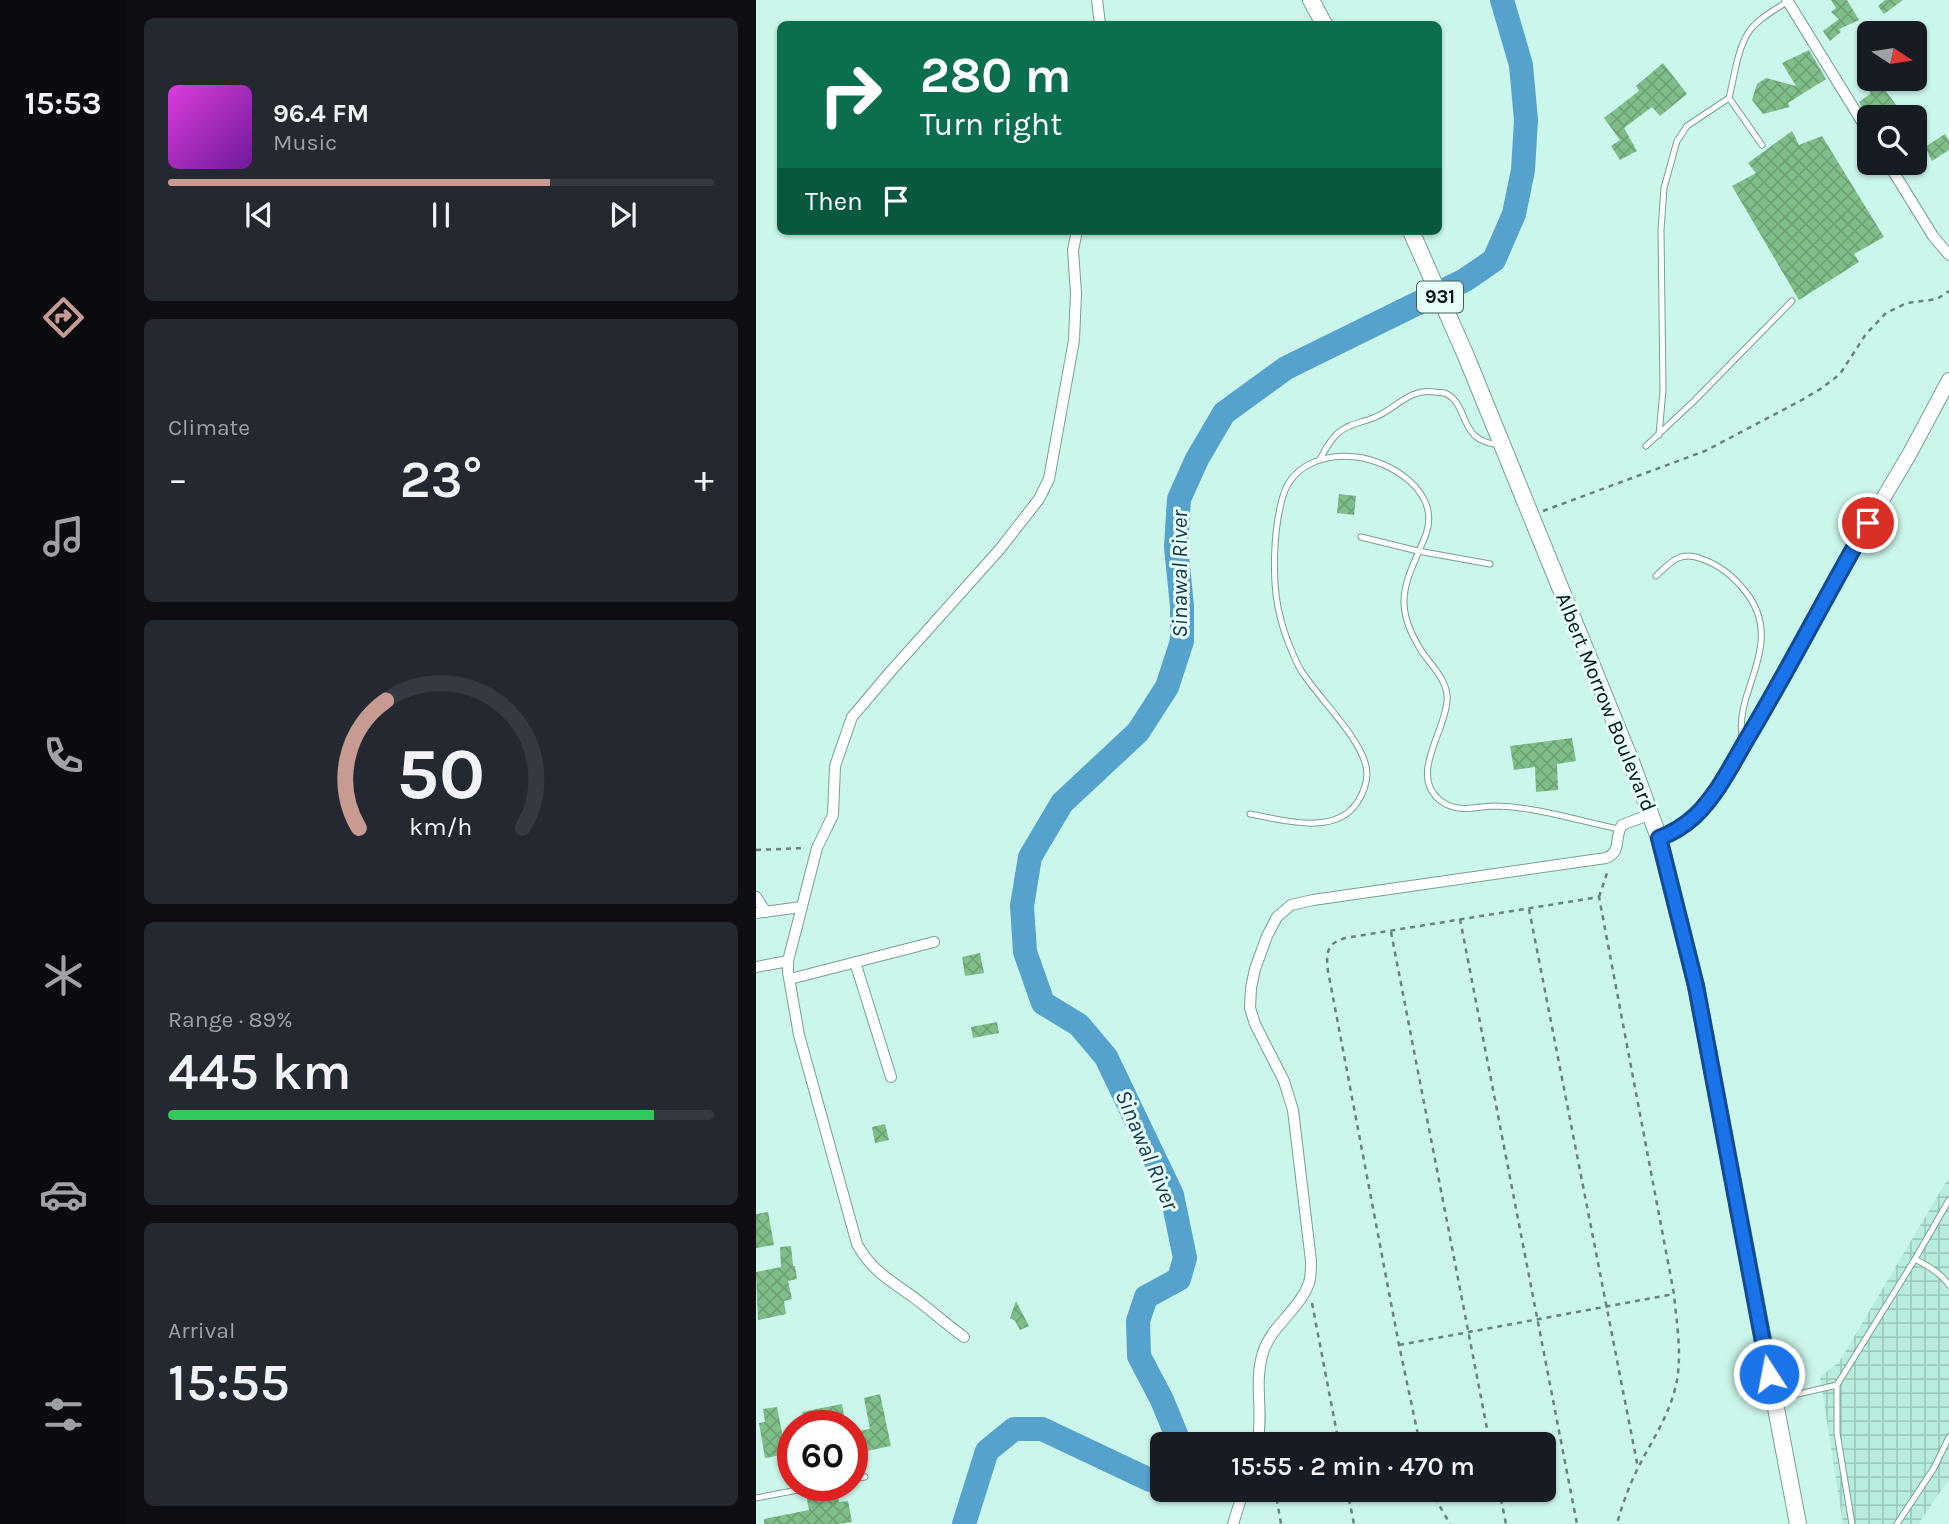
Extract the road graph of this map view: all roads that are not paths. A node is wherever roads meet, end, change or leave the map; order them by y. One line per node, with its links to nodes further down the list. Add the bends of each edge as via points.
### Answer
1 (1097, 0): 4 (street)
2 (1311, 0): 5 (main road)
3 (1789, 0): 6 (lane, via 1748,33); 7 (street)
4 (1100, 21)
5 (1322, 21)
6 (1729, 98): 8 (lane); 15 (lane, via 1687,126 1677,141 1664,188)
7 (1857, 113)
8 (1762, 145)
9 (1895, 175): 12 (street)
10 (1075, 235): 29 (street, via 1074,340 1049,479 1000,549 852,717 835,766 833,815 817,848)
11 (1412, 235): 16 (main road, Albert Morrow Boulevard / 931)
12 (1949, 256)
13 (1792, 301): 15 (lane)
14 (1949, 380): 23 (street)
15 (1659, 435): 17 (lane)
16 (1502, 445): 18 (lane, via 1479,440 1455,401 1445,393 1429,391 1411,394 1384,413 1338,432); 25 (main road, Albert Morrow Boulevard / 931)
17 (1646, 446)
18 (1320, 459): 20 (lane, via 1358,457 1412,483 1426,503 1429,519); 24 (lane, via 1303,466 1287,482 1281,504 1275,580 1280,620 1301,670 1360,749 1367,768 1365,789 1355,807 1341,818 1318,824)
19 (1361, 537): 20 (lane)
20 (1418, 551): 21 (lane); 26 (lane, via 1404,602 1408,625 1439,673 1448,699 1427,762 1433,794 1453,808 1495,806 1536,811)
21 (1490, 564)
22 (1656, 576): 23 (lane, via 1675,558 1696,556 1737,581 1753,600 1762,621 1761,645 1744,706)
23 (1744, 744): 27 (street, via 1697,814)
24 (1250, 814)
25 (1651, 814): 26 (street); 27 (main road, Albert Morrow Boulevard / 931)
26 (1619, 829): 43 (street, via 1617,849 1611,857 1312,900 1291,905 1277,917 1255,969 1250,1008 1293,1110 1311,1261 1310,1281 1303,1295 1268,1339 1261,1357)
27 (1659, 838): 42 (main road, Albert Morrow Boulevard / 931, via 1696,986)
28 (756, 897): 30 (street)
29 (802, 907): 30 (street); 32 (street)
30 (761, 913)
31 (934, 942): 33 (street)
32 (788, 961): 34 (street); 35 (street)
33 (855, 962): 35 (street); 36 (street)
34 (756, 967)
35 (790, 979): 40 (street, via 802,1046 857,1244 881,1275)
36 (891, 1077)
37 (1949, 1200): 38 (lane)
38 (1915, 1259): 39 (lane); 41 (lane)
39 (1949, 1285)
40 (964, 1337)
41 (1837, 1385): 42 (lane); 50 (lane, via 1837,1433)
42 (1774, 1400): 49 (main road, Albert Morrow Boulevard / 931)
43 (1259, 1432)
44 (1949, 1437): 51 (lane)
45 (777, 1494): 46 (lane)
46 (756, 1498)
47 (1240, 1502): 48 (street)
48 (1233, 1524)
49 (1798, 1524)
50 (1852, 1524)
51 (1897, 1524)

